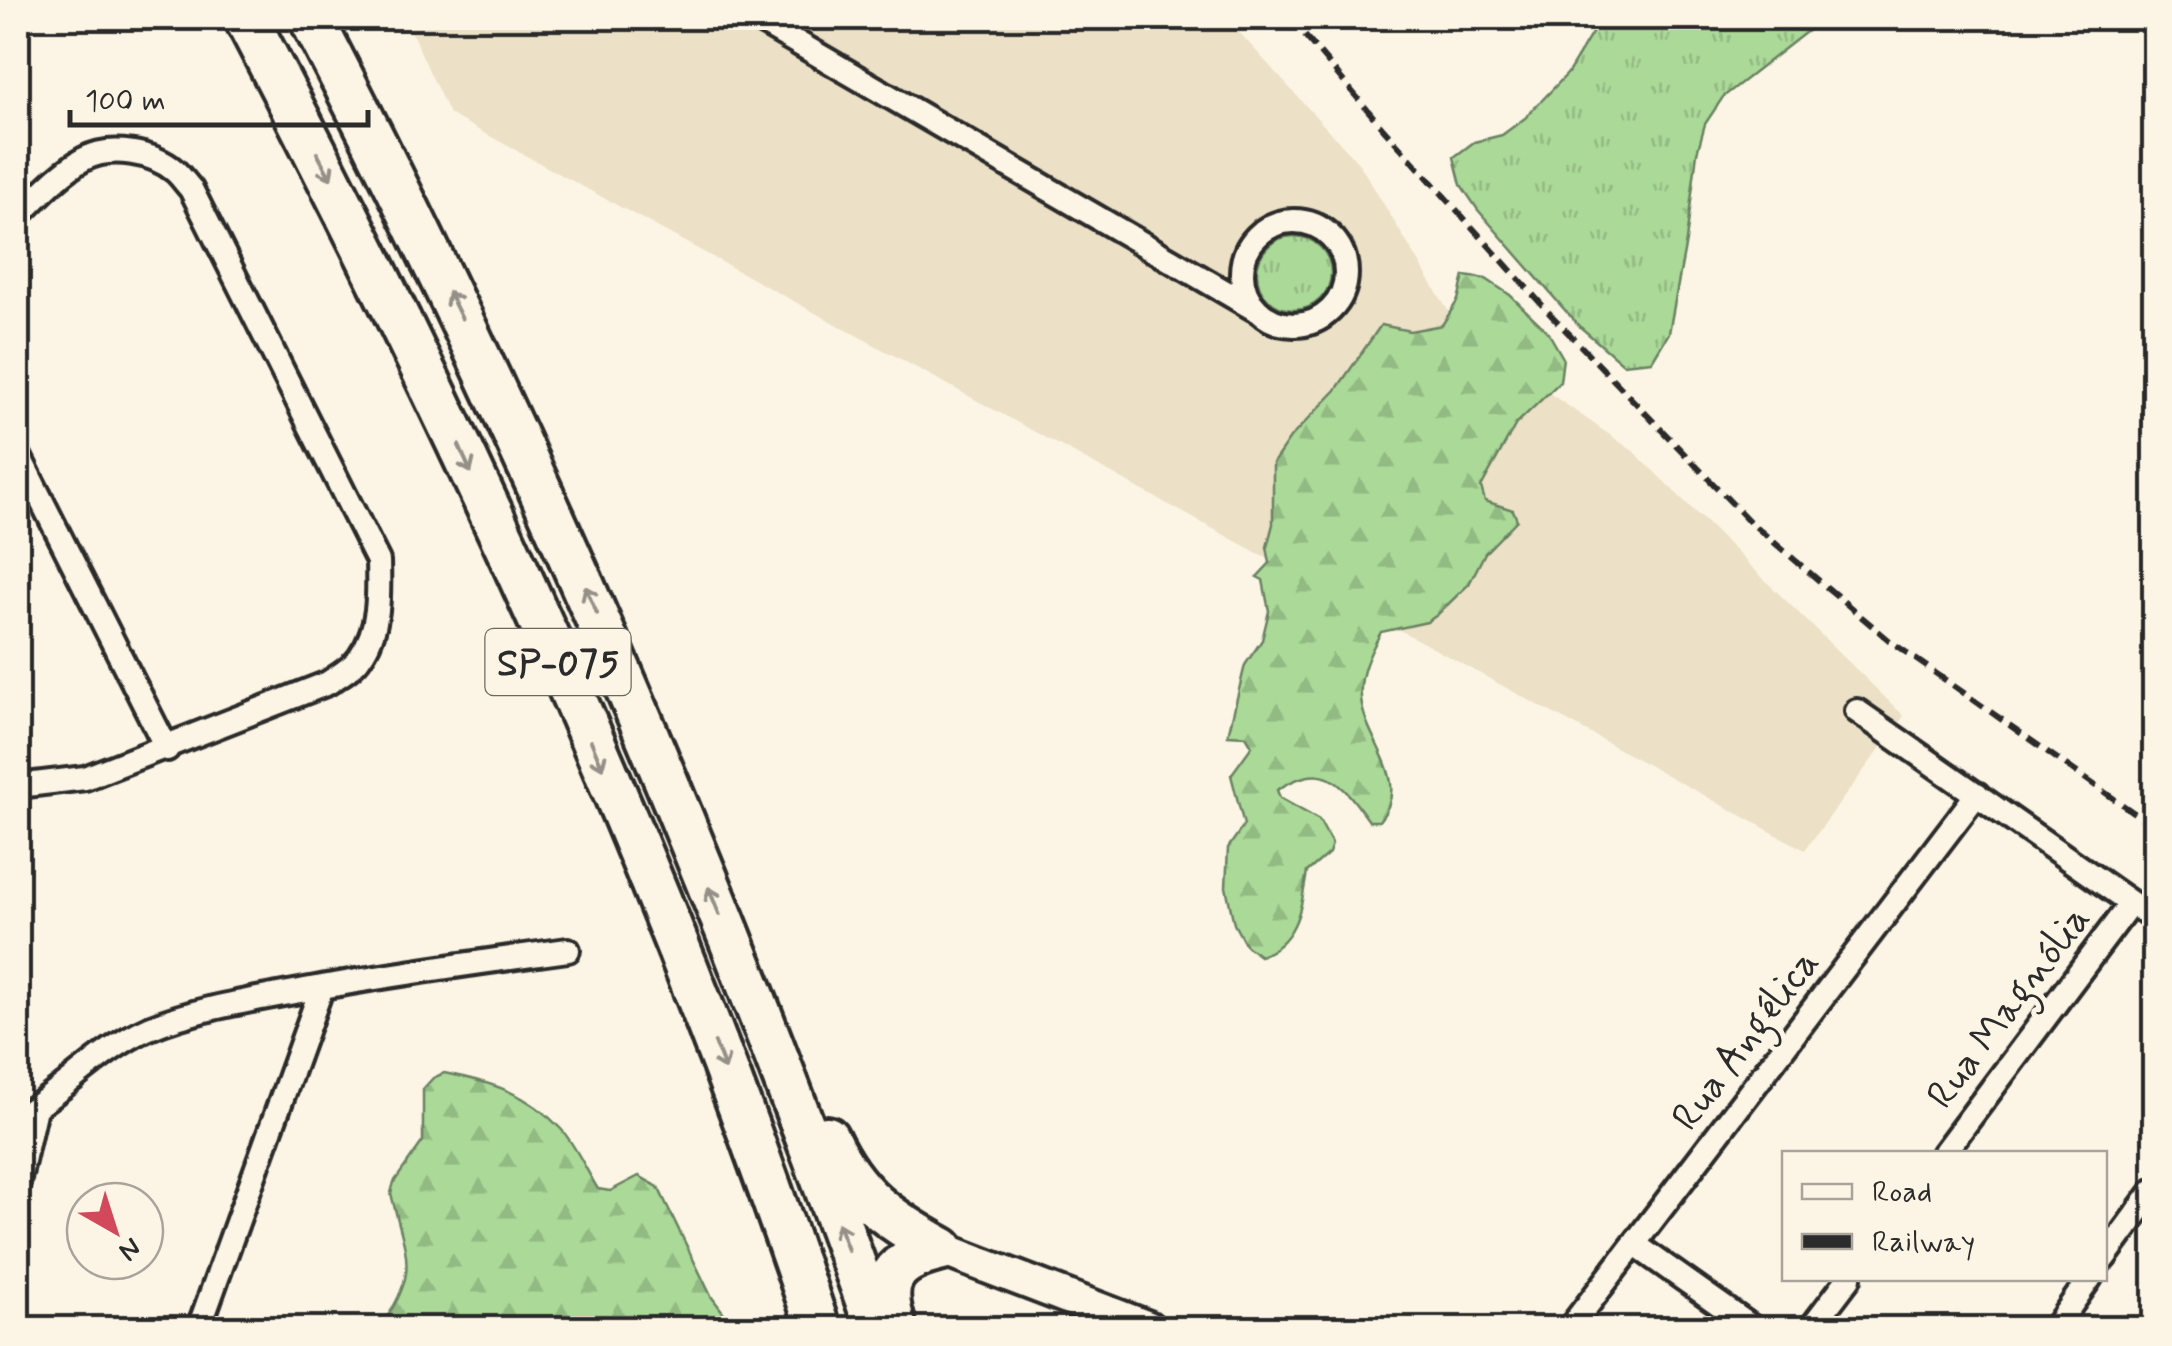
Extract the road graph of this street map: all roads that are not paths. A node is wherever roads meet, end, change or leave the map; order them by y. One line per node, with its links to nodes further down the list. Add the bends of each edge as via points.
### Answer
1 (246, 18): 28 (highway, SP-075, one-way to 28, via 410,337 557,658 714,1042)
2 (311, 18): 16 (highway, SP-075, one-way to 2, via 551,510)
3 (755, 18): 6 (street)
4 (18, 216): 10 (street, via 87,157 141,154 174,169 378,561 375,626 359,659 328,683)
5 (1242, 266): 6 (street); 7 (street); 7 (street, via 1259,236 1290,222 1324,231 1344,259 1342,294 1320,318 1288,325)
6 (1196, 272): 7 (street)
7 (1258, 312)
8 (18, 454): 10 (street)
9 (1857, 711): 12 (street)
10 (167, 749): 11 (street, via 85,778)
11 (18, 786)
12 (1977, 794): 13 (street); 22 (street, Rua Angélica)
13 (2131, 903): 14 (street); 19 (street, Rua Magnólia)
14 (2154, 919)
15 (568, 950): 17 (street)
16 (741, 968): 23 (highway, via 850,1182 900,1225); 29 (highway, SP-075, one-way to 16)
17 (322, 987): 18 (street, via 149,1028); 27 (street)
18 (26, 1113): 20 (street)
19 (1944, 1151)
20 (18, 1183)
21 (2154, 1190): 24 (street)
22 (1634, 1244): 32 (street, Rua Angélica); 33 (street)
23 (942, 1249): 30 (highway, via 897,1268 888,1284); 31 (street)
24 (2107, 1254)
25 (1847, 1281): 34 (street)
26 (2088, 1281): 35 (street)
27 (200, 1328)
28 (818, 1328)
29 (877, 1328)
30 (895, 1328)
31 (1148, 1328)
32 (1570, 1328)
33 (1753, 1328)
34 (1811, 1328)
35 (2054, 1328)

